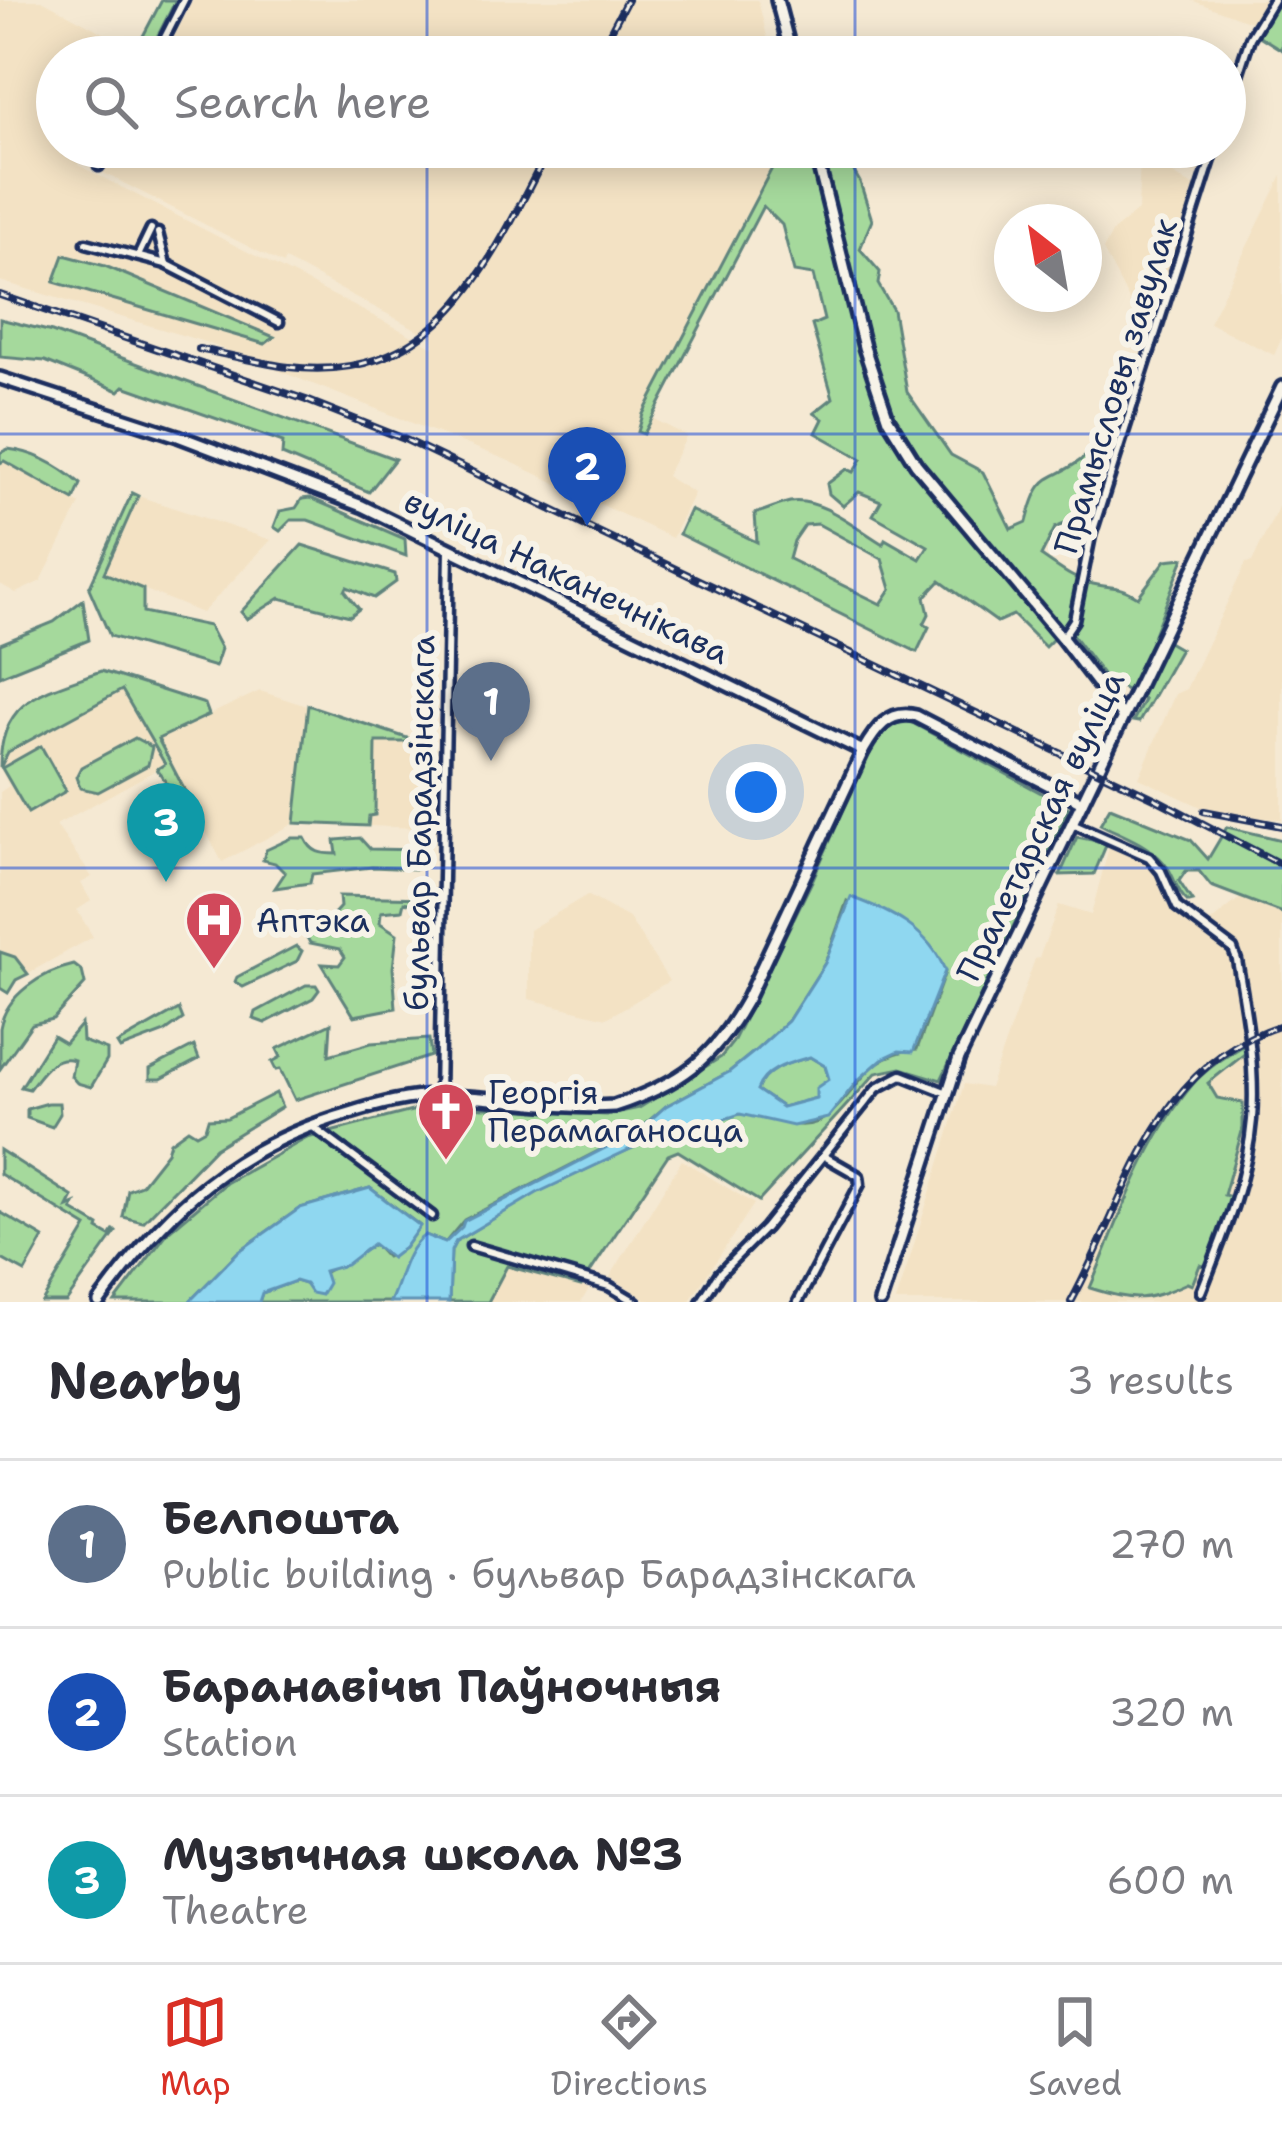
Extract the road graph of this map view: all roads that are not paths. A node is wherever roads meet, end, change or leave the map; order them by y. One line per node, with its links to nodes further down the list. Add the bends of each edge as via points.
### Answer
1 (184, 0): 4 (street)
2 (777, 0): 5 (main road)
3 (1273, 0): 6 (street)
4 (166, 36)
5 (786, 36)
6 (1246, 50)
7 (819, 168): 16 (main road, via 888,419 916,464)
8 (1208, 168): 16 (street, Прамысловы завулак, via 1091,536 1075,620)
9 (86, 243): 10 (street)
10 (139, 256): 11 (street); 11 (street, via 155,231)
11 (166, 264): 12 (street)
12 (279, 322)
13 (0, 378): 15 (main road, вуліца Наканечнікава, via 288,476)
14 (1282, 387): 17 (main road, Пралетарская вуліца)
15 (449, 550): 18 (main road, вуліца Наканечнікава); 22 (street, бульвар Барадзінскага)
16 (1062, 638): 17 (main road)
17 (1122, 716): 19 (main road, Пралетарская вуліца)
18 (863, 751): 19 (main road, via 882,723 906,714); 22 (main road, via 748,1000 709,1056 614,1106)
19 (1082, 802): 20 (main road, Пралетарская вуліца)
20 (1072, 823): 21 (main road, Пралетарская вуліца); 27 (street, via 1149,857 1177,907 1238,960 1252,1121 1234,1210)
21 (946, 1092): 24 (street, via 902,1075 890,1079); 32 (main road, Пралетарская вуліца)
22 (439, 1096): 23 (main road)
23 (310, 1125): 25 (street); 28 (main road, via 209,1179)
24 (824, 1156): 30 (street); 31 (street, via 860,1184)
25 (432, 1216)
26 (471, 1246): 29 (street, via 609,1286)
27 (1201, 1292)
28 (99, 1302)
29 (636, 1302)
30 (701, 1302)
31 (798, 1302)
32 (880, 1302)

